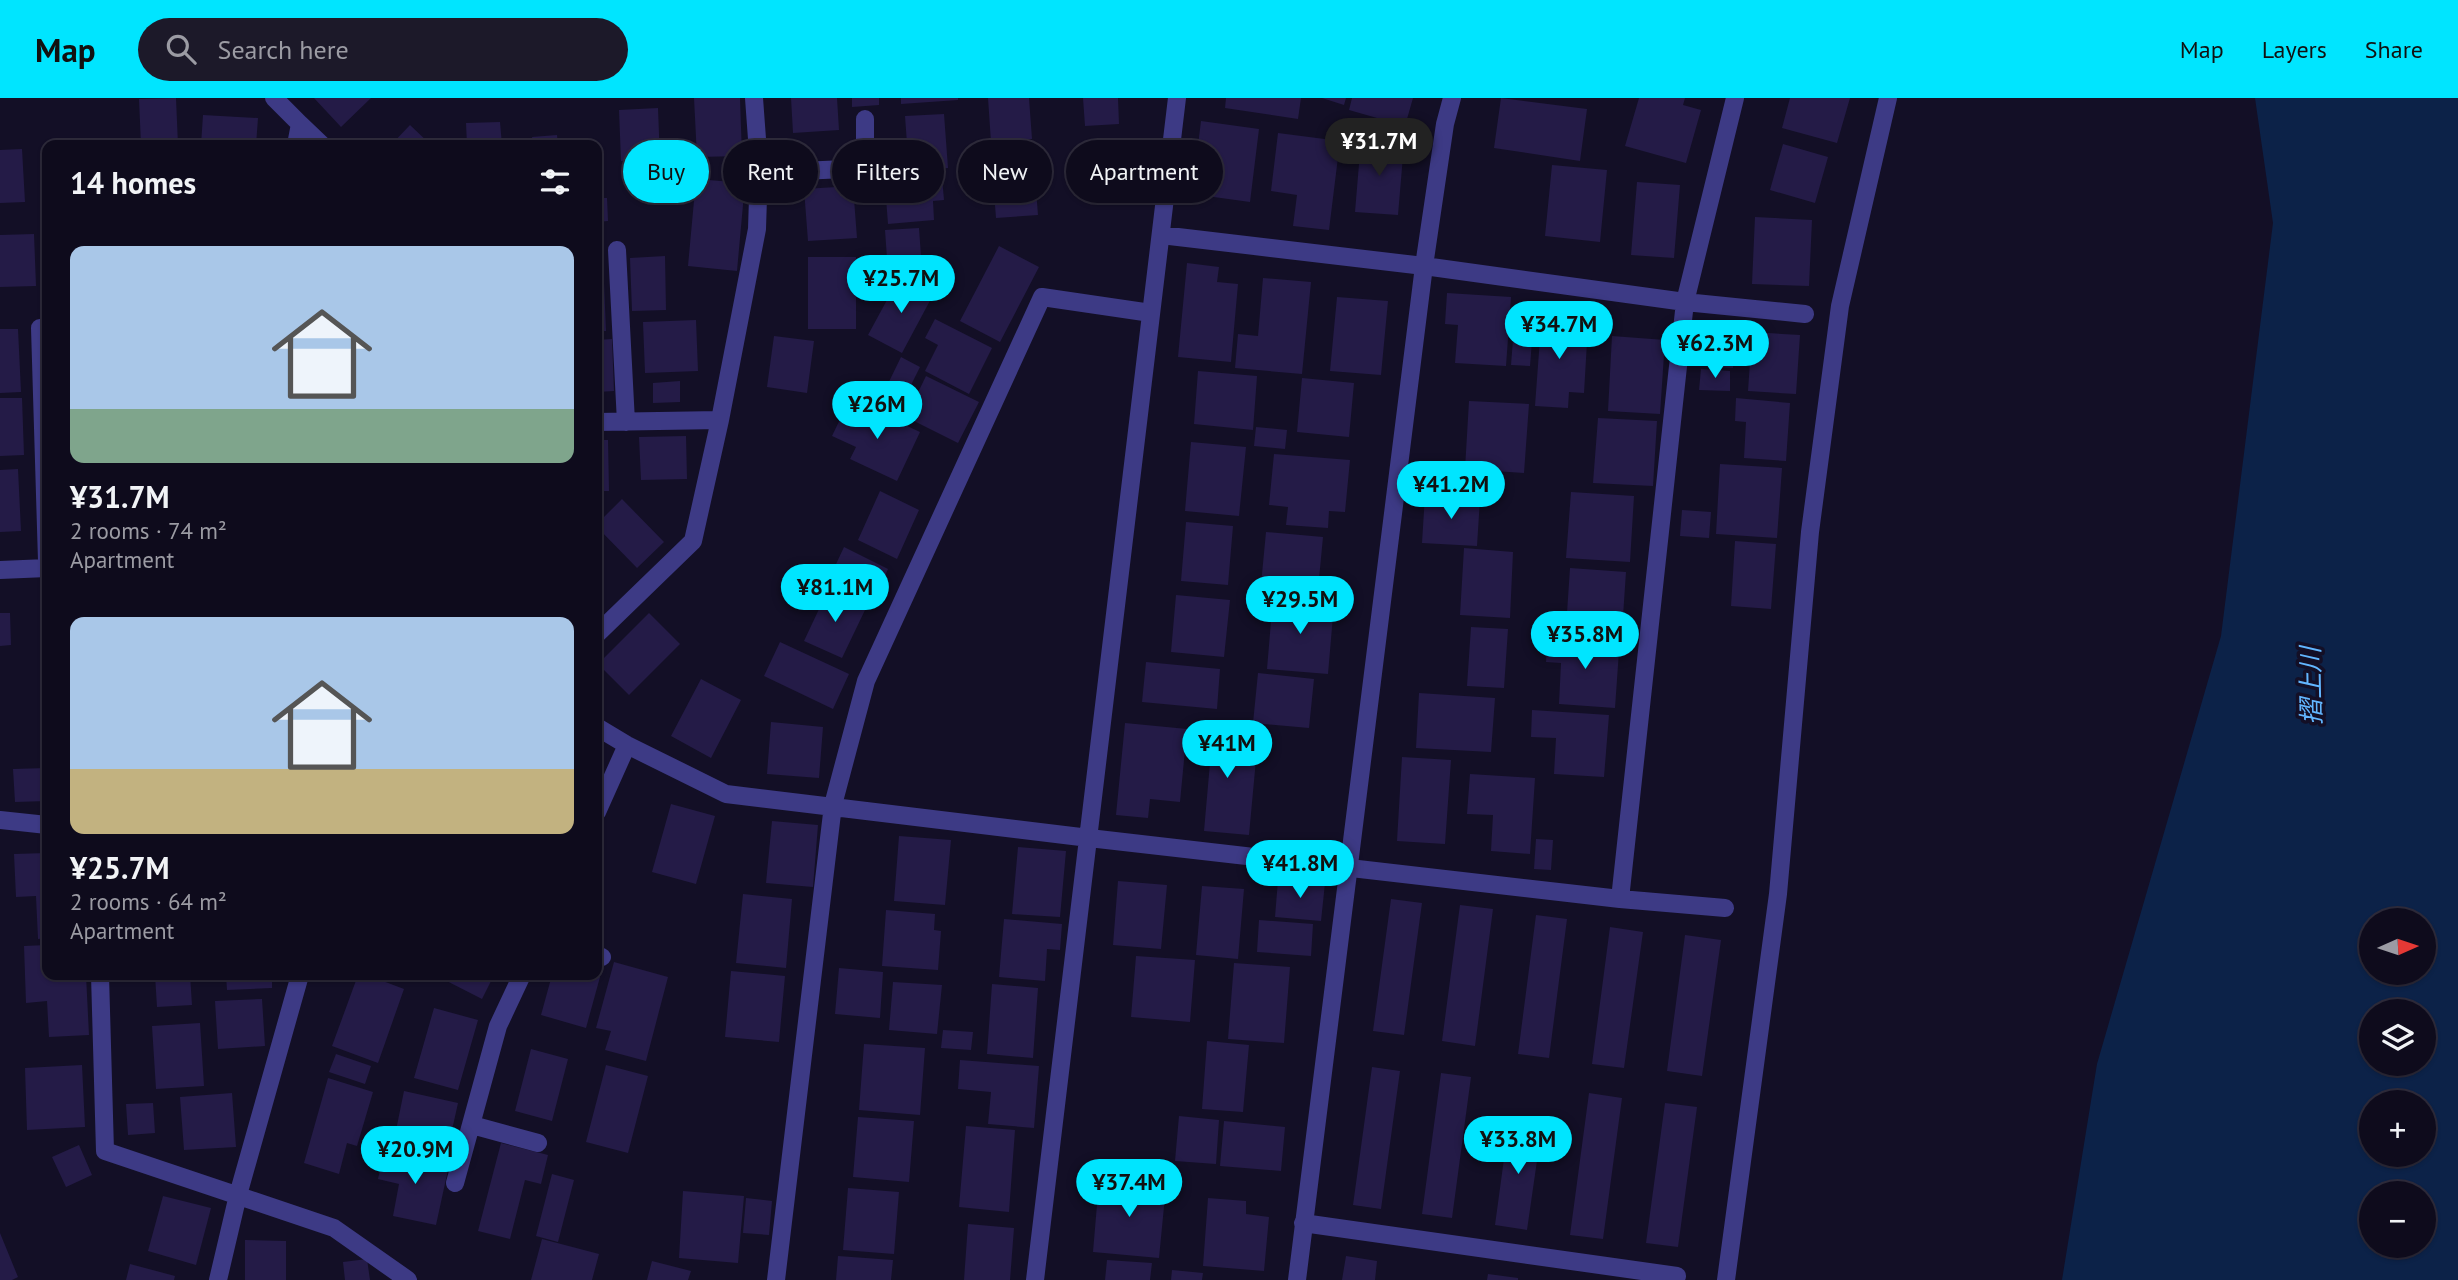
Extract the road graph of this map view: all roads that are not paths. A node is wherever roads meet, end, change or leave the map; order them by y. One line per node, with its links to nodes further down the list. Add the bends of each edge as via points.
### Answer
1 (274, 98): 8 (street)
2 (754, 98): 11 (street)
3 (1177, 98): 14 (street)
4 (1452, 98): 16 (street)
5 (1735, 98): 17 (street)
6 (1888, 98): 52 (street, via 1840,306 1810,532 1778,894)
7 (865, 119): 12 (street, via 865,154 845,169)
8 (300, 124): 9 (street); 10 (street)
9 (297, 140)
10 (317, 140)
11 (757, 140)
12 (818, 170)
13 (758, 203): 22 (street, via 757,229)
14 (1161, 235): 16 (street); 18 (street)
15 (617, 250): 24 (street)
16 (1424, 266): 17 (street); 35 (street)
17 (1685, 302): 19 (street); 36 (street)
18 (1151, 313): 31 (street, via 1042,297 866,681); 34 (street)
19 (1805, 314)
20 (40, 328): 21 (street)
21 (42, 395)
22 (720, 420): 24 (street); 27 (street, via 692,541)
23 (602, 422): 24 (street)
24 (626, 422)
25 (42, 568): 26 (street)
26 (0, 570)
27 (602, 629)
28 (602, 730): 29 (street)
29 (627, 745): 30 (street); 31 (street, via 726,794)
30 (602, 801)
31 (833, 805): 34 (street); 49 (street)
32 (0, 820): 33 (street)
33 (42, 824)
34 (1089, 838): 35 (street); 50 (street)
35 (1348, 868): 36 (street); 45 (street)
36 (1620, 899): 37 (street)
37 (1724, 908)
38 (100, 980): 44 (street, via 105,1151)
39 (299, 980): 44 (street)
40 (520, 980): 41 (street, via 498,1026)
41 (472, 1125): 42 (street); 43 (street)
42 (538, 1143)
43 (455, 1183)
44 (238, 1195): 47 (street); 48 (street, via 334,1228)
45 (1303, 1223): 46 (street); 51 (street)
46 (1677, 1276)
47 (218, 1280)
48 (408, 1280)
49 (776, 1280)
50 (1035, 1280)
51 (1297, 1280)
52 (1726, 1280)

